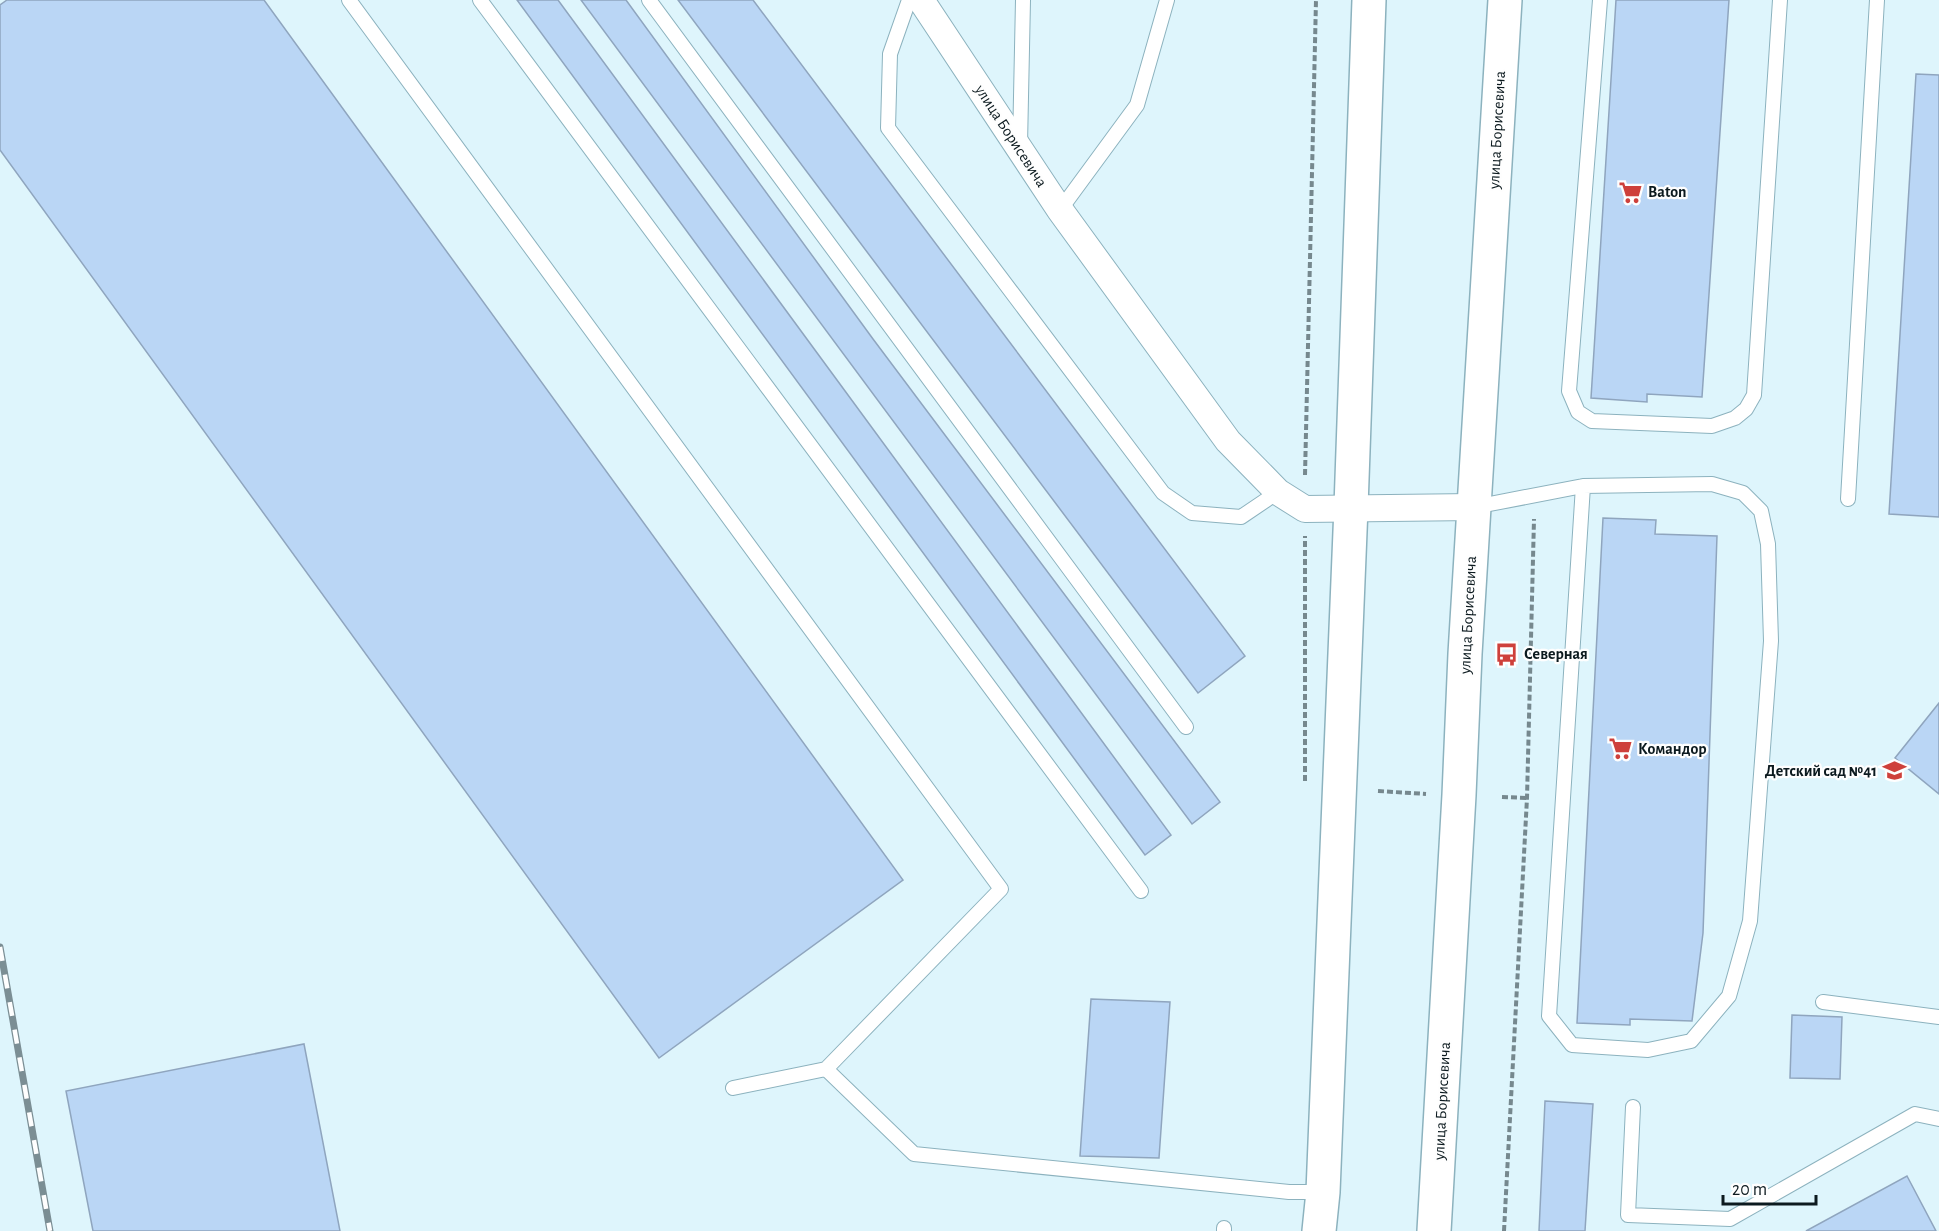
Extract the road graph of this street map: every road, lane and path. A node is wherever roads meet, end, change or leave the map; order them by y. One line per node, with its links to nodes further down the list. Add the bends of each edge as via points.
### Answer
1 (349, 0): 32 (lane, via 1001,889)
2 (480, 0): 29 (lane)
3 (648, 0): 23 (lane)
4 (909, 0): 17 (lane, via 890,54 888,128 1163,493 1192,513 1240,517)
5 (921, 0): 14 (street, улица Борисевича)
6 (1023, 0): 14 (lane)
7 (1167, 0): 15 (lane, via 1137,105)
8 (1316, 0): 21 (path)
9 (1368, 0): 19 (street)
10 (1505, 0): 20 (street, улица Борисевича)
11 (1599, 0): 12 (lane, via 1569,391 1578,412 1592,421 1712,426 1746,410 1754,395)
12 (1780, 0)
13 (1877, 0): 18 (lane)
14 (1020, 149): 15 (street, улица Борисевича)
15 (1060, 210): 17 (street, улица Борисевича, via 1228,441)
16 (1583, 486): 16 (lane, via 1549,1016 1572,1045 1647,1050 1691,1041 1729,996 1750,921 1771,641 1768,544 1761,511 1743,493 1712,484); 20 (lane)
17 (1278, 492): 21 (street, улица Борисевича)
18 (1848, 499)
19 (1351, 507): 20 (street); 21 (street); 36 (street)
20 (1474, 507): 38 (street, улица Борисевича)
21 (1305, 509): 24 (path)
22 (1534, 519): 28 (path)
23 (1186, 727)
24 (1305, 788)
25 (1378, 791): 26 (path)
26 (1430, 794)
27 (1502, 797): 28 (path)
28 (1527, 798): 39 (path)
29 (1140, 891)
30 (1823, 1002): 31 (lane)
31 (1939, 1017)
32 (826, 1069): 33 (lane); 36 (lane, via 914,1154 1289,1192)
33 (733, 1088)
34 (1633, 1107): 35 (lane, via 1628,1215 1651,1216 1730,1219 1915,1114)
35 (1939, 1119)
36 (1323, 1192): 37 (street)
37 (1319, 1231)
38 (1434, 1231)
39 (1503, 1231)

